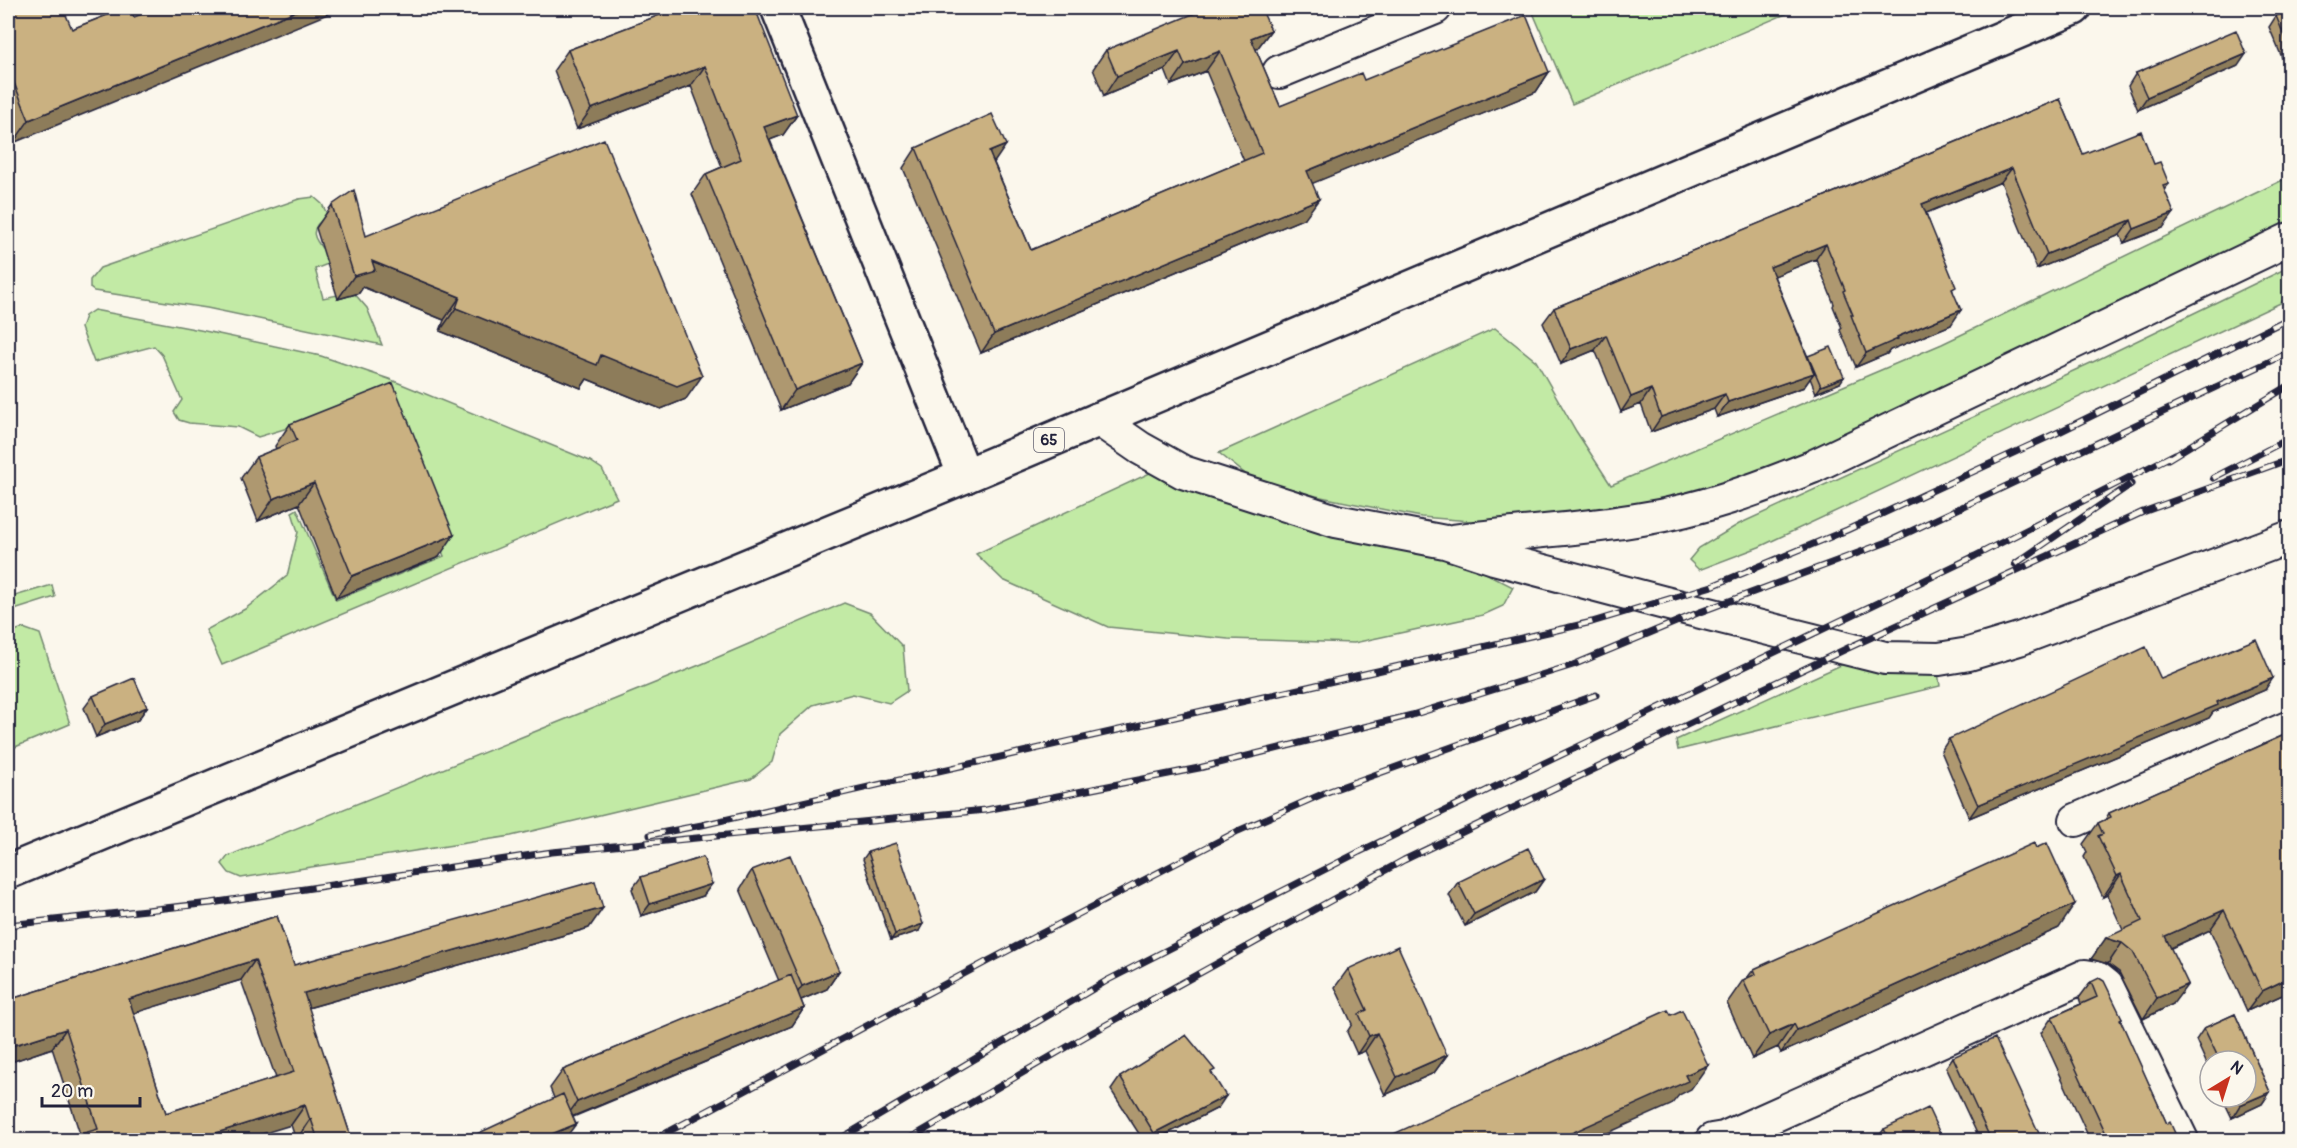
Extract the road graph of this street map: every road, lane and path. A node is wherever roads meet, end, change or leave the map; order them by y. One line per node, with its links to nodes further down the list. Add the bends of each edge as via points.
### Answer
1 (778, 8): 7 (main road)
2 (1435, 8): 4 (street)
3 (2074, 8): 6 (main road, 65)
4 (1279, 72)
5 (2289, 239): 9 (street, via 1812,467 1760,488 1644,519)
6 (1098, 419): 7 (main road, 65); 9 (street, via 1183,472 1336,521)
7 (965, 476): 12 (main road, 65)
8 (2289, 537): 9 (street, via 2019,639 1939,659 1885,658)
9 (1445, 542)
10 (2289, 727): 11 (street)
11 (2076, 820)
12 (8, 872)
13 (1712, 1140): 14 (street, via 2085,976 2108,986)
14 (2182, 1140)

